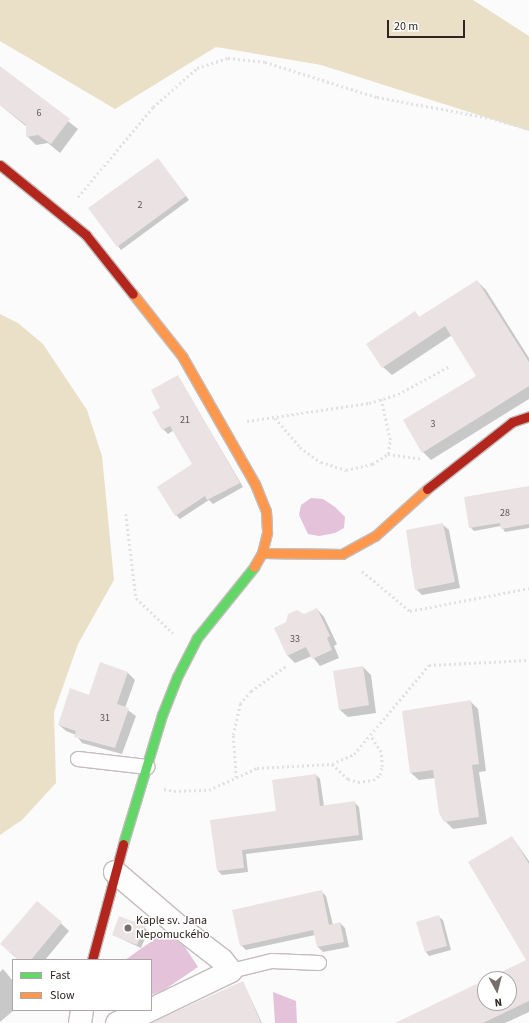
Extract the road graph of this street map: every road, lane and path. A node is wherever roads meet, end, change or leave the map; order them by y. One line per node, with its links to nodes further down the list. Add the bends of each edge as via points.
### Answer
1 (529, 129): 3 (path, via 490,118 377,97 265,62 228,58 197,68 153,107)
2 (0, 165): 3 (street)
3 (63, 216): 8 (street, via 86,235 182,356 255,484 266,511 267,533)
4 (450, 366): 5 (path, via 398,394)
5 (381, 399): 5 (path, via 369,403 275,418 300,447 321,462 346,470 372,464 388,454 390,440)
6 (529, 416): 9 (street, via 512,422 437,480 375,536)
7 (126, 514): 11 (path, via 136,598 176,636)
8 (262, 553): 9 (street); 11 (street, via 251,571)
9 (342, 554): 10 (path, via 410,611)
10 (529, 588)
11 (197, 638): 17 (street, via 177,677)
12 (529, 660): 14 (path, via 429,665)
13 (286, 666): 18 (path, via 251,691 240,704 233,735)
14 (370, 735): 16 (path, via 354,754); 16 (path, via 381,752 380,775 373,780 358,782 348,779)
15 (78, 759): 17 (lane)
16 (332, 764): 18 (path, via 257,768)
17 (148, 767): 19 (street)
18 (236, 778): 19 (path, via 209,790 174,791)
19 (143, 783): 20 (street)
20 (115, 872): 21 (street); 23 (street, via 222,960)
21 (92, 959)
22 (319, 963): 23 (lane, via 272,961)
23 (231, 971): 24 (street)
24 (152, 1009)
25 (82, 1011): 27 (street)
26 (148, 1011): 28 (street)
27 (80, 1023)
28 (117, 1023)

